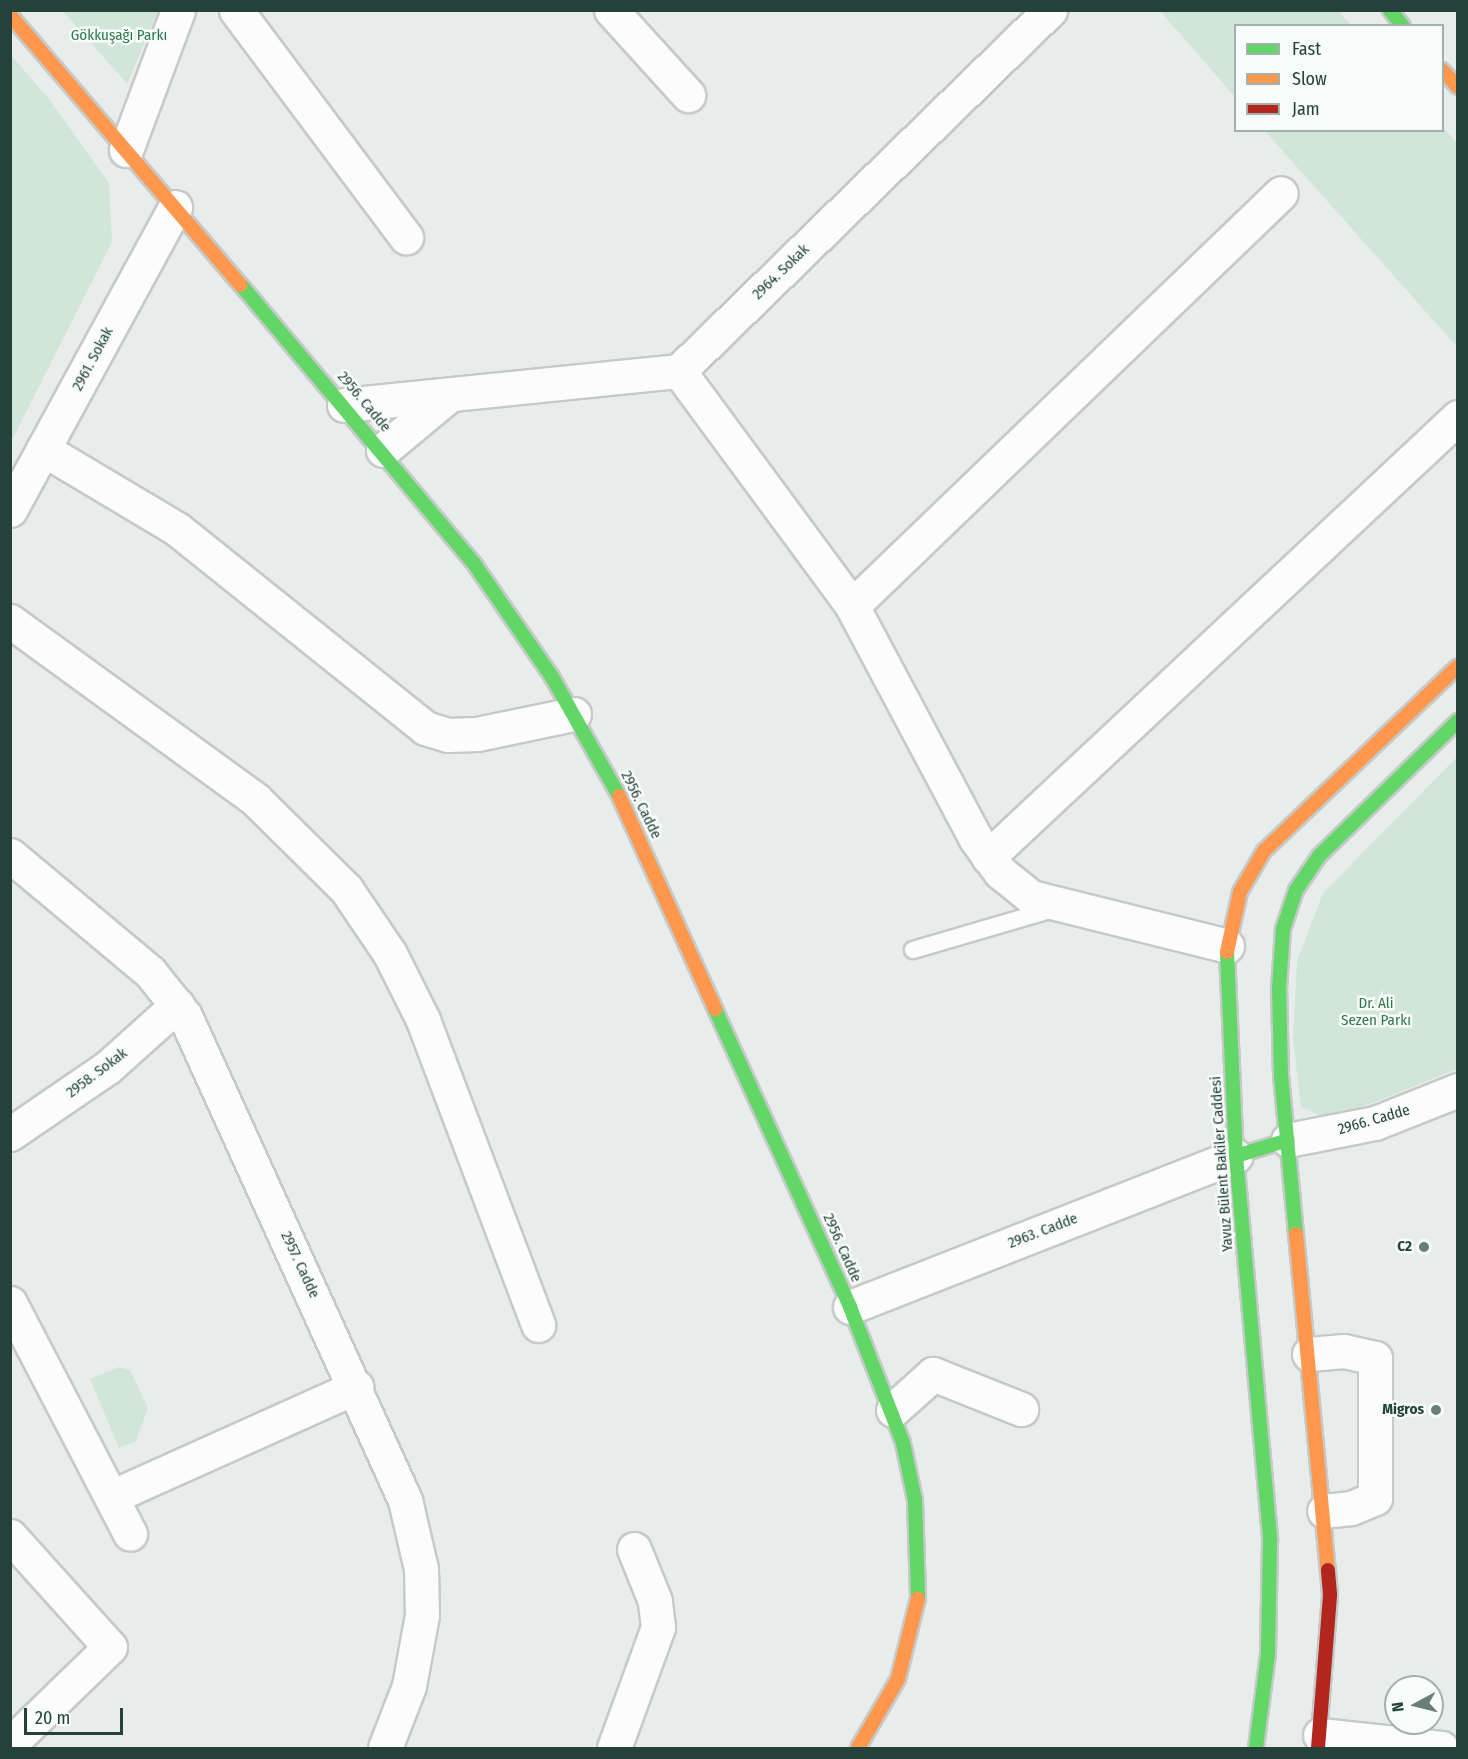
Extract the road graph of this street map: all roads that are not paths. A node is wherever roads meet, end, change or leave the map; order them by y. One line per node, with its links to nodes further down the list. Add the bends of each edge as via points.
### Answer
1 (178, 10): 11 (street)
2 (236, 10): 14 (street)
3 (611, 10): 10 (street)
4 (1050, 10): 15 (street, 2964. Sokak)
5 (1390, 10): 7 (street)
6 (10, 15): 11 (street, 2956. Cadde)
7 (1401, 24)
8 (1444, 71): 9 (street)
9 (1458, 87)
10 (688, 95)
11 (126, 150): 13 (street, 2956. Cadde)
12 (1281, 193): 22 (street)
13 (175, 207): 17 (street, 2956. Cadde); 19 (street, 2961. Sokak)
14 (406, 237)
15 (679, 371): 16 (street); 22 (street)
16 (448, 396): 17 (street); 20 (street)
17 (344, 405): 20 (street, 2956. Cadde)
18 (1458, 417): 28 (street)
19 (44, 449): 21 (street, 2961. Sokak); 25 (street, via 177,529 425,728 448,735 477,735)
20 (383, 450): 25 (street, 2956. Cadde, via 495,592)
21 (10, 510)
22 (852, 606): 28 (street)
23 (10, 621): 39 (street, via 256,800 346,889 390,954 423,1020)
24 (1458, 666): 30 (street, Yavuz Bülent Bakiler Caddesi, via 1264,851 1240,892)
25 (574, 714): 38 (street, 2956. Cadde, via 629,817)
26 (1458, 722): 35 (street, via 1319,856 1288,909 1281,953 1279,1030)
27 (10, 855): 32 (street, 2957. Cadde, via 150,972)
28 (988, 857): 29 (street, via 1031,897)
29 (1060, 907): 30 (street); 31 (lane)
30 (1227, 946): 36 (street, Yavuz Bülent Bakiler Caddesi)
31 (913, 950)
32 (177, 1005): 34 (street, 2958. Sokak, via 108,1067); 41 (street, 2957. Cadde, via 197,1040)
33 (1458, 1090): 35 (street, 2966. Cadde, via 1375,1123)
34 (10, 1134)
35 (1288, 1140): 36 (street); 40 (street)
36 (1236, 1156): 38 (street, 2963. Cadde); 54 (street, Yavuz Bülent Bakiler Caddesi, via 1270,1540 1269,1645)
37 (10, 1303): 44 (street)
38 (850, 1307): 43 (street, 2956. Cadde)
39 (538, 1325)
40 (1309, 1353): 45 (street); 45 (street, via 1344,1351 1375,1358 1375,1498 1351,1508)
41 (356, 1387): 44 (street); 51 (street, 2957. Cadde, via 405,1500 421,1569 422,1615 414,1662)
42 (1021, 1409): 43 (street, via 933,1374)
43 (893, 1410): 53 (street, 2956. Cadde, via 915,1500 918,1605 898,1679)
44 (111, 1497): 46 (street)
45 (1324, 1511): 49 (street, via 1329,1627)
46 (130, 1534)
47 (10, 1536): 50 (street, via 110,1647)
48 (634, 1549): 52 (street, via 655,1601 658,1627)
49 (1319, 1742): 55 (street)
50 (10, 1744)
51 (385, 1749)
52 (614, 1749)
53 (858, 1749)
54 (1256, 1749)
55 (1441, 1749)

